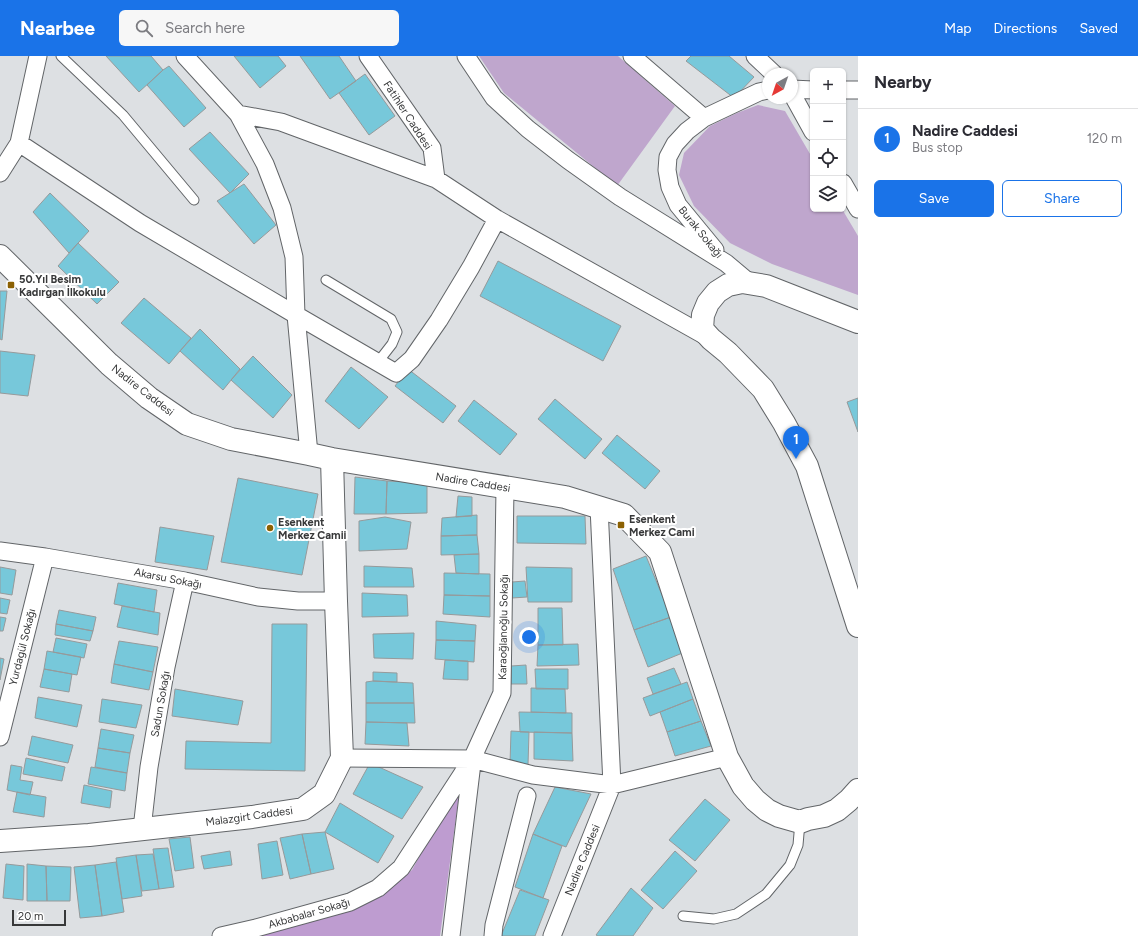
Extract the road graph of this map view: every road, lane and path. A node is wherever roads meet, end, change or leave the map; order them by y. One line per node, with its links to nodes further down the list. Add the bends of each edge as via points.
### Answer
1 (38, 56): 18 (street)
2 (61, 56): 22 (lane, via 123,116)
3 (185, 56): 15 (street)
4 (368, 56): 20 (street, Fatihler Caddesi, via 432,148)
5 (466, 56): 26 (street, via 494,98 540,138 620,197)
6 (632, 56): 16 (street)
7 (755, 56): 8 (street)
8 (768, 68)
9 (798, 89): 10 (street)
10 (810, 90)
11 (846, 90): 12 (street)
12 (858, 90)
13 (762, 91): 16 (street, Burak Sokağı)
14 (798, 104): 17 (street)
15 (238, 114): 20 (street, via 281,122); 29 (street, via 264,164 282,208 294,257)
16 (704, 118): 26 (street, Burak Sokağı, via 675,144 668,157 667,170 670,187 678,205)
17 (810, 127)
18 (19, 143): 19 (street); 29 (street, via 140,223)
19 (0, 173)
20 (436, 179): 24 (street)
21 (846, 188): 23 (street)
22 (194, 200)
23 (858, 208)
24 (497, 219): 31 (street); 32 (street, via 464,280 412,360 396,373)
25 (0, 256): 33 (street, Nadire Caddesi, via 109,364 149,398 186,424 231,439)
26 (726, 263): 28 (street)
27 (326, 280): 32 (lane, via 391,319 397,332 392,344)
28 (751, 284): 30 (street, via 766,286); 31 (street, via 742,282 728,285 708,302 703,315 702,329)
29 (296, 315): 32 (street); 33 (street)
30 (858, 322)
31 (711, 339): 41 (street, via 763,389 807,466)
32 (378, 362)
33 (309, 454): 34 (street, Nadire Caddesi)
34 (332, 459): 35 (street, Nadire Caddesi); 40 (street, Malazgirt Caddesi)
35 (505, 488): 36 (street, Nadire Caddesi, via 565,497); 45 (street, Karaoğlanoğlu Sokağı, via 502,693)
36 (598, 507): 43 (street, Nadire Caddesi, via 624,515 660,552); 46 (street)
37 (0, 551): 38 (street, Akarsu Sokağı)
38 (45, 557): 39 (street, Akarsu Sokağı); 42 (street, Yurdagül Sokağı)
39 (185, 581): 40 (street, Akarsu Sokağı, via 264,598); 50 (street, Sadun Sokağı, via 166,667 149,767)
40 (336, 601): 44 (street, Malazgirt Caddesi)
41 (858, 626)
42 (0, 737)
43 (727, 757): 46 (street); 49 (street, Nadire Caddesi, via 743,786 755,800 779,816)
44 (342, 758): 45 (street); 50 (street, Malazgirt Caddesi, via 324,794 303,809)
45 (472, 759): 46 (street, via 534,775); 53 (street, Akbabalar Sokağı, via 401,868 378,888 350,902); 54 (street)
46 (612, 785): 56 (street, Nadire Caddesi)
47 (858, 790): 49 (street, via 837,810)
48 (527, 796): 55 (street)
49 (800, 822): 52 (lane, via 798,845 790,865 766,894 736,914 714,918)
50 (142, 829): 51 (street, Malazgirt Caddesi)
51 (0, 841)
52 (683, 916)
53 (221, 936)
54 (450, 936)
55 (493, 936)
56 (552, 936)

